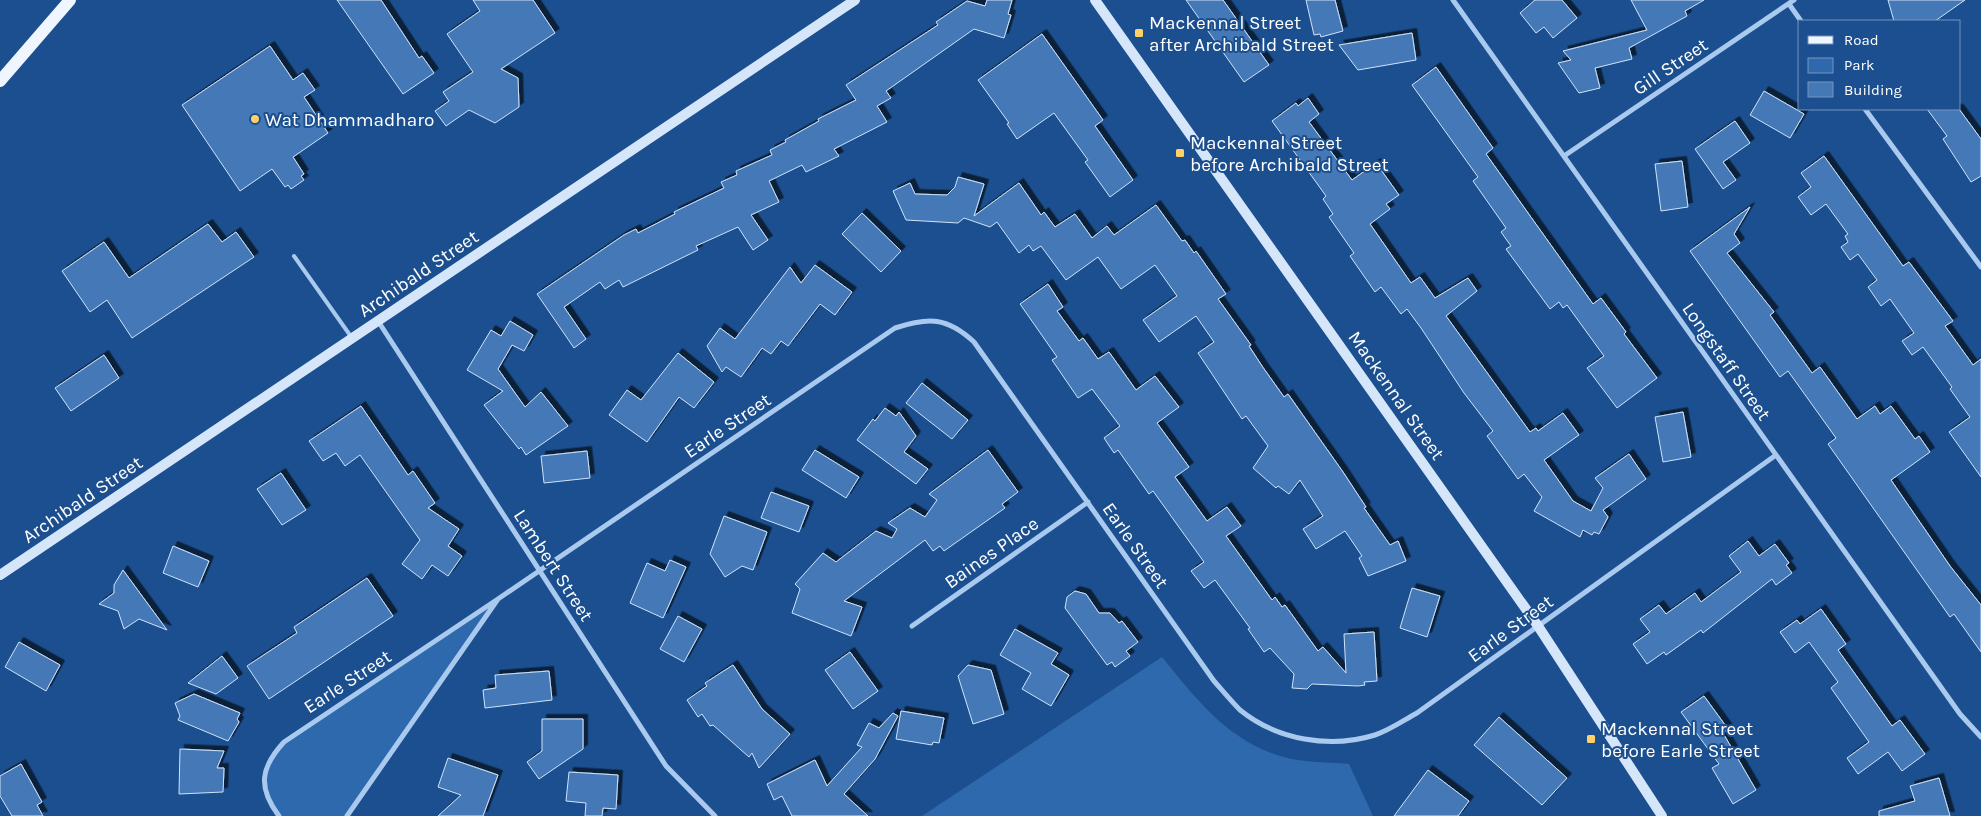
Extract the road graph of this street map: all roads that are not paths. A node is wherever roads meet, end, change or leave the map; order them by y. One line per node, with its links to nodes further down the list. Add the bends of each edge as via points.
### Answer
1 (70, 0): 8 (main road)
2 (855, 0): 13 (street, Archibald Street)
3 (1095, 0): 21 (street, Mackennal Street)
4 (1453, 0): 10 (street, Longstaff Street)
5 (1794, 0): 6 (street, Gill Street)
6 (1789, 4): 7 (street); 10 (street, Gill Street)
7 (1801, 20)
8 (0, 81)
9 (1866, 110): 12 (street)
10 (1564, 156): 15 (street, Longstaff Street)
11 (294, 256): 14 (lane)
12 (1981, 267)
13 (378, 321): 14 (street, Archibald Street); 17 (street, Lambert Street)
14 (353, 338): 18 (street, Archibald Street)
15 (1776, 455): 21 (street, Earle Street); 22 (street, Longstaff Street, via 1960,714)
16 (1088, 502): 17 (street, Earle Street, via 974,342 958,327 919,320 895,328); 20 (street, Baines Place); 21 (street, Earle Street, via 1214,681 1254,719 1268,728 1304,740 1337,742 1376,734 1417,713)
17 (540, 571): 19 (street, Earle Street); 25 (street, Lambert Street, via 666,766)
18 (0, 575)
19 (498, 599): 23 (street, Earle Street, via 284,742 271,756 264,773 268,798); 24 (street, Earle Street)
20 (912, 626)
21 (1538, 626): 26 (street, Mackennal Street)
22 (1981, 737)
23 (279, 816)
24 (347, 816)
25 (715, 816)
26 (1662, 816)

